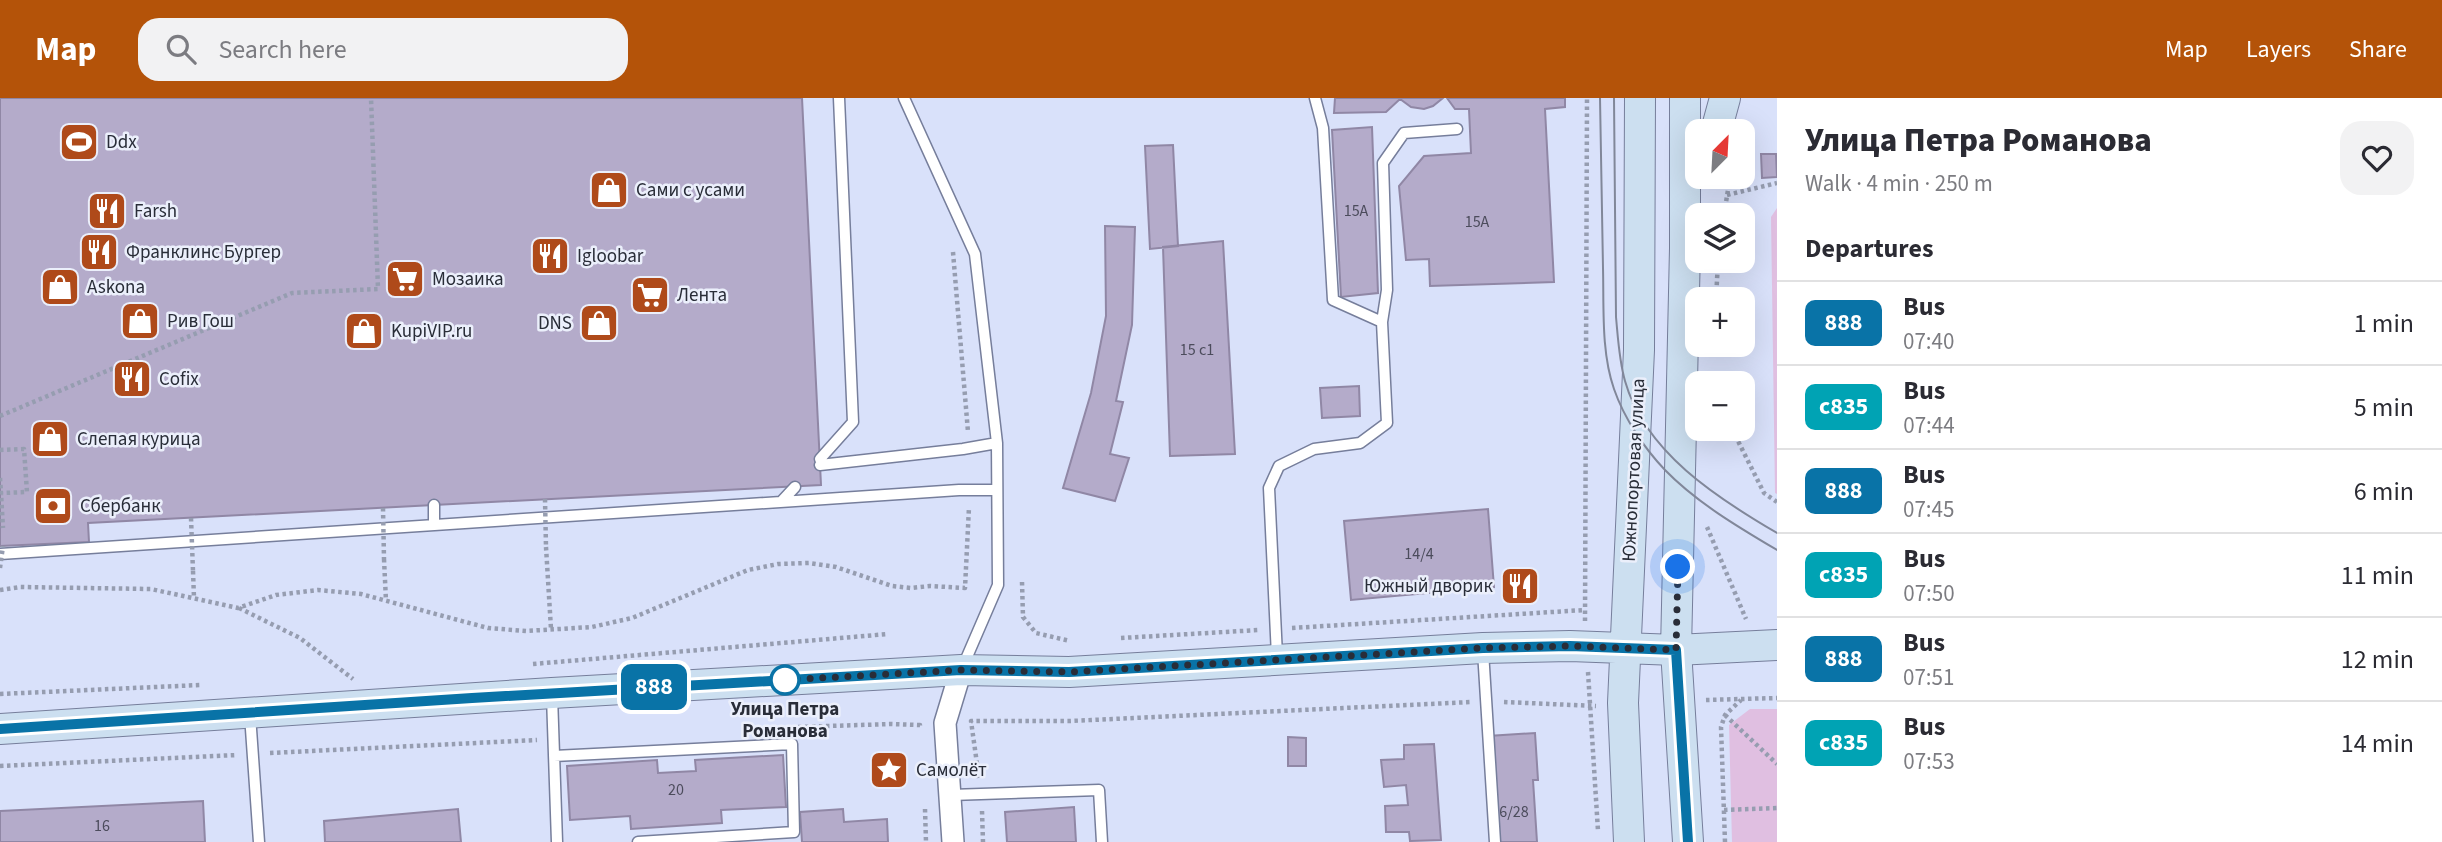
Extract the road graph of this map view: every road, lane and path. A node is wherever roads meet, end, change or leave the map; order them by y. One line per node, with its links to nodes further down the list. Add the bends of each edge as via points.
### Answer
1 (371, 98): 19 (path, via 378,289 292,293)
2 (839, 98): 22 (lane, via 853,422 820,462)
3 (904, 98): 21 (lane, via 975,254)
4 (1315, 98): 16 (lane, via 1323,128 1334,300)
5 (1587, 98): 48 (path)
6 (1640, 98): 17 (street, Южнопортовая улица)
7 (1685, 98): 13 (street)
8 (1725, 98): 9 (street)
9 (1719, 119)
10 (1457, 129): 16 (lane, via 1404,133 1383,163 1387,290)
11 (1777, 183): 12 (path)
12 (1755, 184)
13 (1685, 203)
14 (952, 240): 22 (path)
15 (1685, 248): 18 (street)
16 (1382, 322): 52 (lane, via 1387,424 1360,443 1314,449 1279,466 1269,488)
17 (1639, 350): 18 (street, via 1642,362 1662,373 1672,370); 50 (street, Южнопортовая улица)
18 (1683, 353): 51 (street)
19 (0, 416)
20 (1738, 441): 31 (path, via 1764,493)
21 (997, 443): 22 (lane); 27 (lane)
22 (966, 449)
23 (0, 450): 28 (path, via 24,449 27,492)
24 (0, 478): 28 (path)
25 (795, 487): 30 (lane)
26 (970, 490): 27 (lane); 30 (lane); 45 (path, via 965,588 892,586 836,567 778,564 748,570 632,618 592,627)
27 (996, 490): 54 (lane, via 998,585)
28 (1, 493): 37 (path)
29 (545, 499): 45 (path, bridge)
30 (781, 502): 35 (lane)
31 (1777, 502)
32 (434, 505): 35 (lane)
33 (383, 508): 42 (path, bridge)
34 (191, 518): 41 (path, bridge)
35 (435, 525): 38 (lane)
36 (1707, 526): 44 (path)
37 (3, 528)
38 (1, 550): 39 (path, bridge)
39 (0, 568)
40 (0, 590): 41 (path, via 151,589)
41 (195, 598): 43 (path)
42 (386, 601): 43 (path, via 318,590 276,595); 45 (path, via 488,628)
43 (238, 608): 55 (path, via 300,638 353,679)
44 (1749, 627)
45 (551, 629)
46 (888, 634): 53 (path)
47 (1777, 645): 51 (street)
48 (1587, 647): 49 (street); 50 (street); 64 (path)
49 (1483, 648): 52 (street); 61 (lane)
50 (1626, 649): 51 (street); 62 (street, Южнопортовая улица)
51 (1676, 650): 63 (street)
52 (1277, 659): 54 (street, via 1069,672)
53 (533, 664)
54 (961, 670): 57 (street); 76 (street, via 945,723)
55 (340, 680)
56 (204, 685): 58 (path)
57 (552, 693): 65 (street); 71 (lane)
58 (0, 694)
59 (1777, 698): 60 (path)
60 (1742, 699): 63 (path); 66 (path)
61 (1485, 701): 64 (path); 67 (path, via 1070,721); 84 (lane)
62 (1623, 703): 64 (path); 86 (street, Южнопортовая улица)
63 (1678, 703): 87 (street)
64 (1590, 706): 85 (path)
65 (250, 712): 70 (street); 72 (lane)
66 (1725, 715): 74 (path); 78 (path, via 1721,727)
67 (971, 721)
68 (920, 725): 69 (path)
69 (791, 727)
70 (0, 729)
71 (554, 739): 72 (path); 73 (lane)
72 (253, 754): 75 (path); 79 (lane)
73 (554, 756): 80 (lane); 81 (lane, via 792,744 794,832)
74 (1777, 764)
75 (0, 766)
76 (951, 795): 82 (street); 83 (lane, via 1099,790)
77 (1777, 808): 78 (path)
78 (1724, 810): 88 (path)
79 (259, 842)
80 (557, 842)
81 (638, 842)
82 (953, 842)
83 (1102, 842)
84 (1495, 842)
85 (1599, 842)
86 (1629, 842)
87 (1688, 842)
88 (1725, 842)

